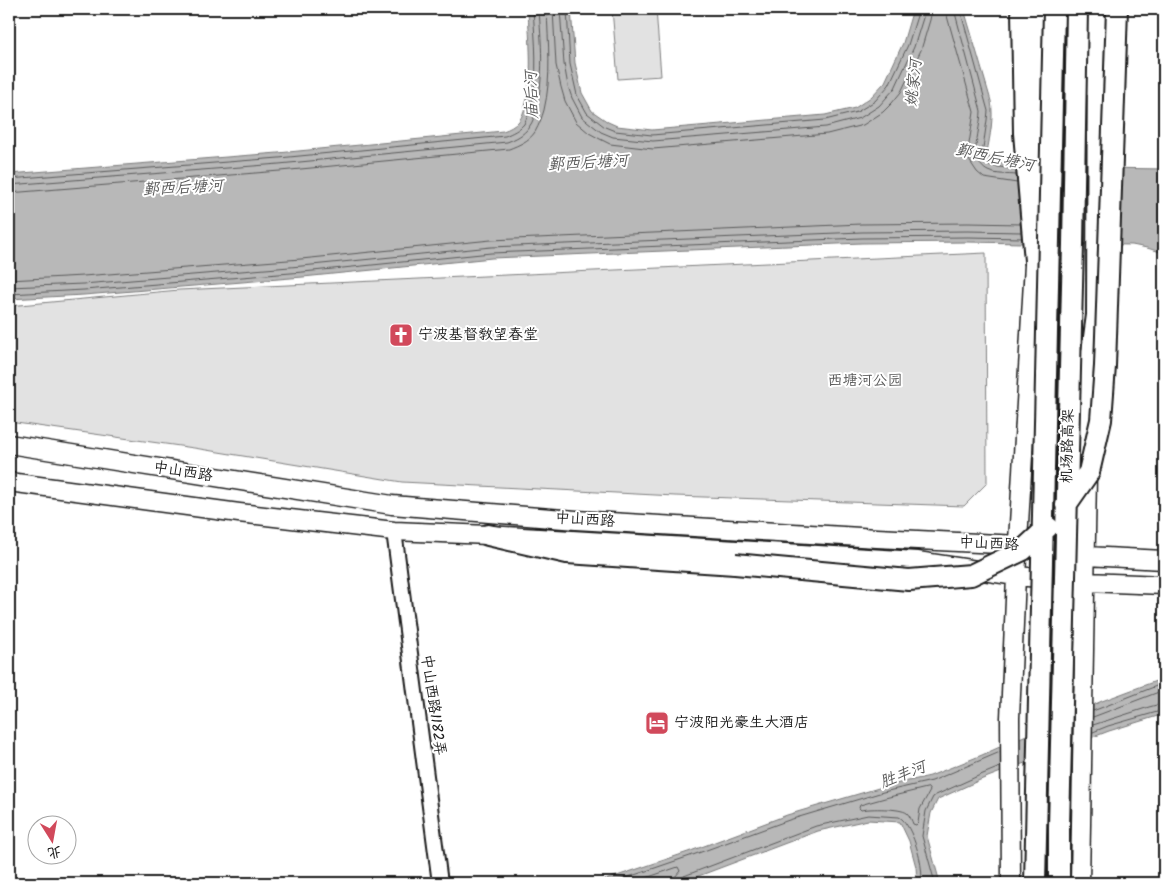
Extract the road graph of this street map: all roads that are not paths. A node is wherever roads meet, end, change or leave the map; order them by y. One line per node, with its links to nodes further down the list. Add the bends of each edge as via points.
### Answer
1 (1022, 9): 8 (highway, via 1024,133)
2 (1039, 9): 8 (main road)
3 (1054, 9): 22 (highway, 机场路高架, bridge)
4 (1077, 9): 23 (highway, 机场路高架, bridge)
5 (1087, 9): 9 (main road)
6 (1098, 9): 9 (highway, via 1097,315)
7 (1117, 9): 13 (highway, bridge, via 1101,420 1089,472 1056,520 1023,550 971,575 909,580 567,553)
8 (1035, 264): 14 (main road)
9 (1089, 374): 15 (main road)
10 (9, 444): 14 (main road, 中山西路, via 392,504 576,520)
11 (9, 482): 12 (main road, 中山西路)
12 (394, 532): 13 (main road, 中山西路); 20 (street, 中山西路1182弄)
13 (488, 535): 17 (main road, 中山西路, via 918,562)
14 (1018, 545): 15 (main road, 中山西路); 17 (main road)
15 (1086, 556): 16 (main road, 中山西路); 18 (main road)
16 (1164, 560)
17 (1016, 576): 18 (main road, 中山西路); 21 (main road, via 1010,718)
18 (1086, 582): 19 (main road, 中山西路); 24 (main road)
19 (1164, 585)
20 (440, 883)
21 (1011, 883)
22 (1035, 883)
23 (1059, 883)
24 (1080, 883)

